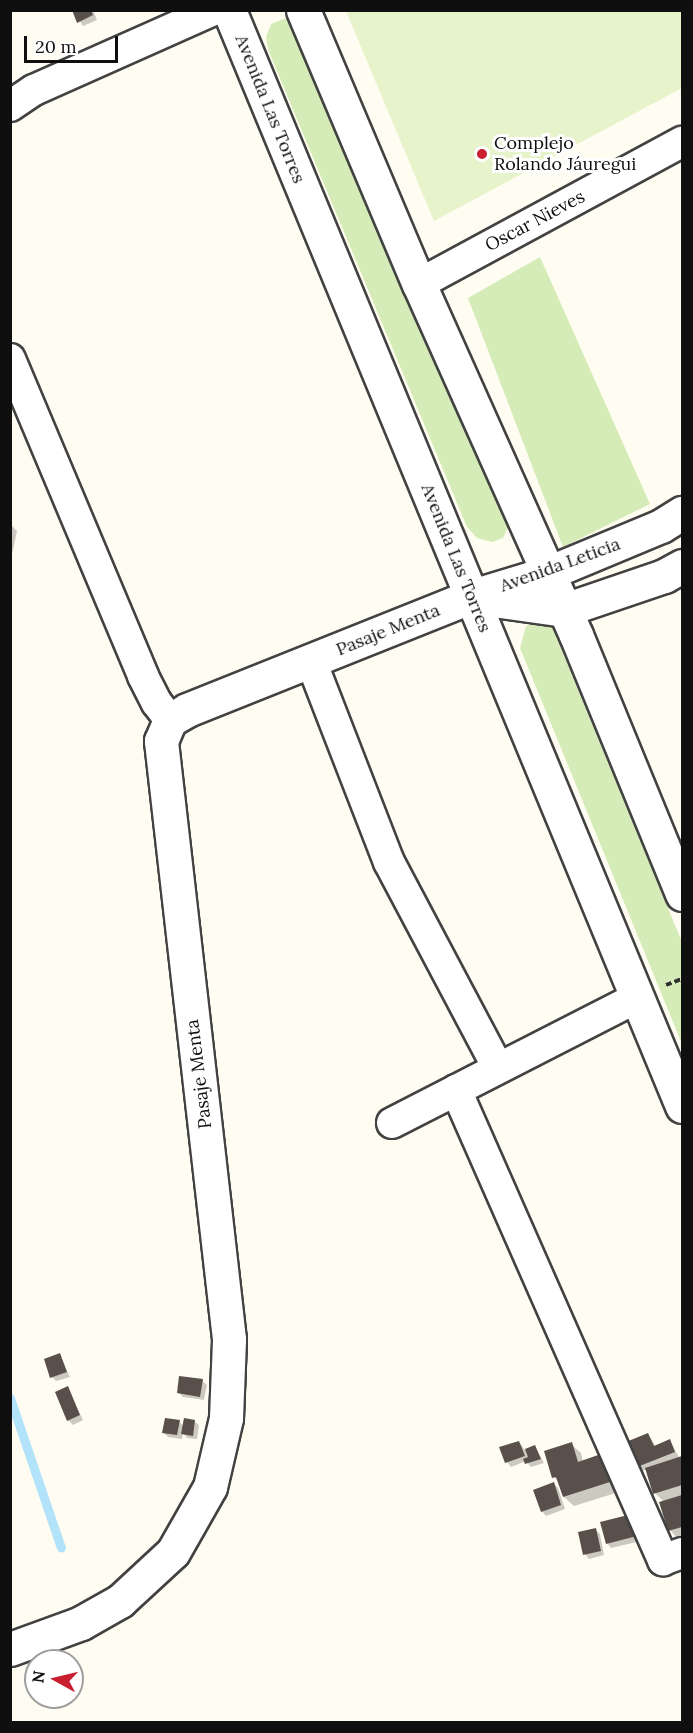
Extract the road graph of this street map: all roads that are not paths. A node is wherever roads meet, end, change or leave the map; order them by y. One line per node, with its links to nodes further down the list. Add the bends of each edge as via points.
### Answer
1 (214, 10): 4 (street, via 34,90)
2 (229, 10): 11 (street, Avenida Las Torres)
3 (303, 10): 6 (street)
4 (10, 106)
5 (682, 142): 6 (street, Oscar Nieves)
6 (419, 284): 10 (street)
7 (10, 359): 14 (street, via 143,676)
8 (682, 513): 10 (street, Avenida Leticia, via 661,526)
9 (682, 566): 12 (street, Avenida Leticia, via 664,576)
10 (548, 573): 11 (street, Avenida Leticia); 12 (street)
11 (472, 596): 12 (street, Avenida Leticia); 13 (street, Pasaje Menta); 16 (street, Avenida Las Torres)
12 (564, 610): 15 (street)
13 (311, 661): 14 (street, Pasaje Menta); 17 (street, via 389,862)
14 (170, 720): 22 (street, Pasaje Menta, via 160,741 229,1339 226,1418 210,1487 173,1552 120,1601 81,1623)
15 (682, 894)
16 (638, 997): 17 (street); 19 (street, Avenida Las Torres)
17 (498, 1068): 18 (street)
18 (456, 1090): 20 (street); 21 (street, via 663,1560)
19 (682, 1106)
20 (392, 1123)
21 (682, 1553)
22 (10, 1649)

